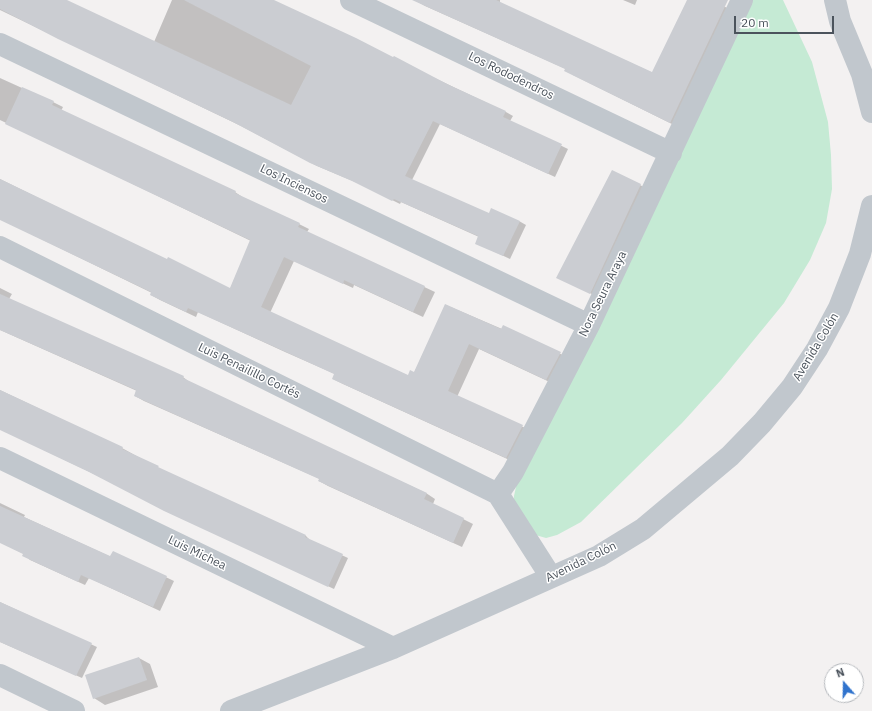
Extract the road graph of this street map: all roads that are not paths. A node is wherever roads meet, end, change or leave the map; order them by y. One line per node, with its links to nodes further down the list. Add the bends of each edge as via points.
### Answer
1 (351, 0): 6 (street, Los Rododendros)
2 (742, 0): 6 (street, Nora Seura Araya)
3 (835, 0): 5 (street, via 862,74)
4 (0, 44): 9 (street, Los Inciensos)
5 (872, 112)
6 (671, 153): 9 (street, Nora Seura Araya)
7 (872, 206): 12 (street, Avenida Colón, via 860,254 839,308 796,381 762,423 730,456 643,529 600,556)
8 (0, 247): 11 (street, Luis Penailillo Cortés)
9 (589, 325): 11 (street, Nora Seura Araya, via 513,472)
10 (0, 458): 13 (street, Luis Michea)
11 (498, 494): 12 (street)
12 (552, 577): 13 (street, Avenida Colón)
13 (393, 648): 16 (street, Avenida Colón)
14 (0, 675): 15 (street)
15 (74, 711)
16 (231, 711)

